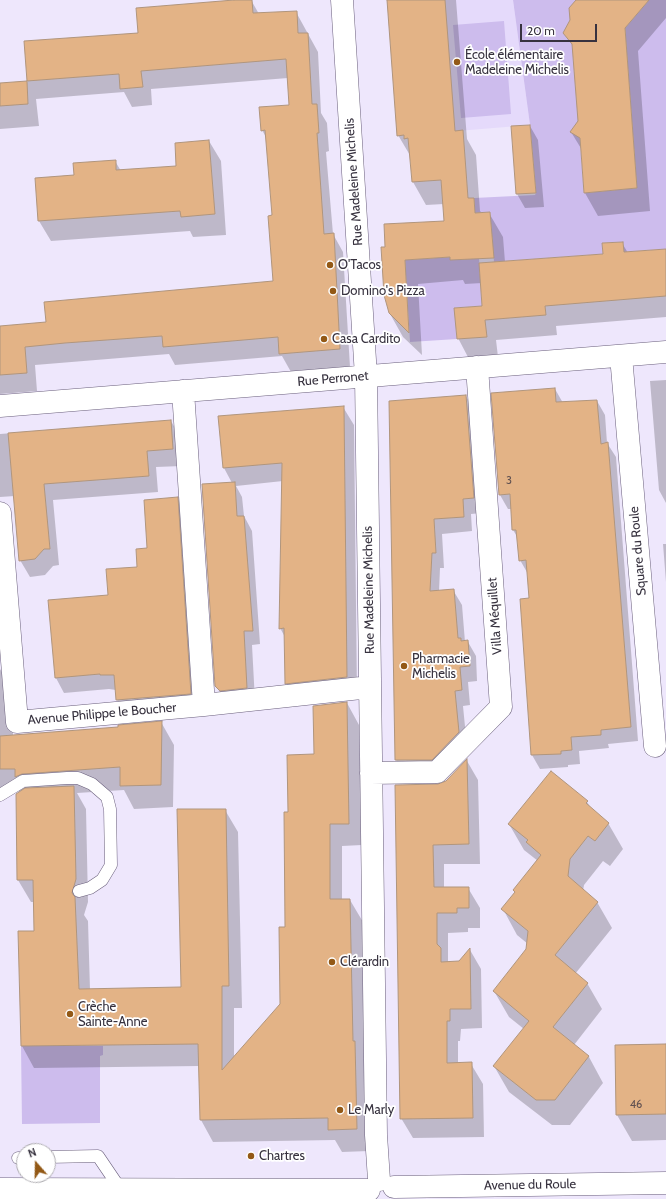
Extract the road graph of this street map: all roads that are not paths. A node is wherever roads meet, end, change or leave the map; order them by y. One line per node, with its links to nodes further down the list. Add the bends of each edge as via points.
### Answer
1 (342, 0): 5 (street, Rue Madeleine Michelis)
2 (666, 352): 3 (street, Rue Perronet)
3 (621, 356): 4 (street, Rue Perronet); 11 (street, Square du Roule)
4 (477, 367): 5 (street, Rue Perronet); 12 (street, Villa Méquillet, via 501,707 437,772)
5 (366, 376): 6 (street, Rue Perronet); 9 (street, Rue Madeleine Michelis)
6 (183, 391): 7 (street, Rue Perronet); 10 (street)
7 (0, 406)
8 (0, 513): 10 (street, Avenue Philippe le Boucher, via 17,722)
9 (370, 688): 10 (street, Avenue Philippe le Boucher); 12 (street, Rue Madeleine Michelis)
10 (204, 705)
11 (655, 746)
12 (371, 773): 19 (street, Rue Madeleine Michelis, via 376,1135)
13 (0, 795): 14 (lane, via 23,781 78,778 92,784 107,797 110,809 111,865 102,880 90,888)
14 (79, 891)
15 (56, 1157): 18 (lane, via 98,1156)
16 (666, 1183): 20 (street, Avenue du Roule)
17 (0, 1189): 18 (street, Avenue du Roule)
18 (121, 1190): 19 (street, Avenue du Roule)
19 (381, 1191): 20 (street, Avenue du Roule)
20 (466, 1192)

